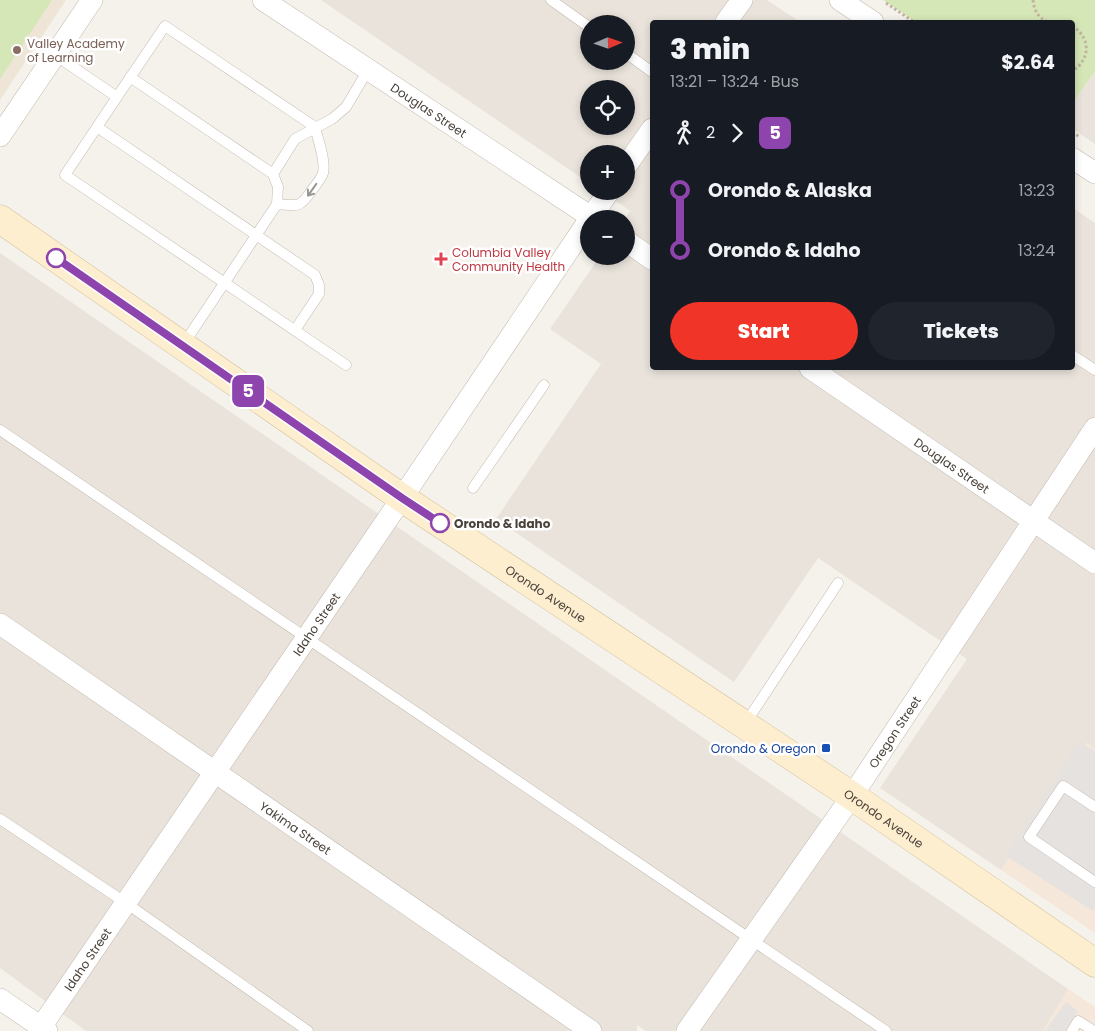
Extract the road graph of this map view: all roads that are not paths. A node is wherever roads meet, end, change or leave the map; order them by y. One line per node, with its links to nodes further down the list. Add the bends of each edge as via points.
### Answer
1 (92, 0): 9 (street)
2 (263, 0): 11 (street, Douglas Street)
3 (551, 0): 8 (lane)
4 (742, 0): 6 (street)
5 (840, 0): 7 (street)
6 (727, 20)
7 (870, 20)
8 (580, 21)
9 (55, 55): 14 (lane); 18 (street)
10 (635, 60): 12 (lane)
11 (368, 70): 16 (lane, via 346,107); 24 (street, Douglas Street)
12 (650, 71)
13 (130, 77): 14 (lane); 16 (lane, via 165,26); 22 (lane)
14 (117, 97): 15 (lane)
15 (97, 127): 26 (lane); 30 (lane, via 65,175)
16 (315, 128): 22 (lane, via 295,139); 23 (lane, one-way to 23, via 322,156 322,175 305,201 296,206)
17 (650, 132): 19 (street)
18 (0, 136)
19 (635, 153)
20 (1075, 160): 21 (street)
21 (1095, 173)
22 (273, 174): 23 (lane, via 278,186)
23 (277, 204): 26 (lane)
24 (580, 212)
25 (0, 219): 32 (main road, Orondo Avenue)
26 (256, 235): 30 (lane); 31 (lane, via 316,275 319,294)
27 (580, 235): 41 (street, Idaho Street)
28 (635, 247): 29 (street)
29 (650, 258)
30 (224, 283): 31 (lane); 32 (lane)
31 (295, 330): 34 (lane)
32 (182, 346): 41 (main road, Orondo Avenue)
33 (1075, 356): 36 (lane)
34 (346, 365)
35 (813, 370): 42 (street, Douglas Street)
36 (1095, 370)
37 (544, 384): 40 (lane)
38 (1095, 428): 42 (street, Oregon Street)
39 (0, 430): 46 (lane)
40 (473, 488)
41 (402, 498): 46 (street, Idaho Street); 47 (main road, Orondo Avenue)
42 (1033, 521): 43 (street, Douglas Street); 49 (street, Oregon Street)
43 (1095, 564)
44 (838, 583): 47 (lane)
45 (0, 624): 48 (street, Yakima Street)
46 (307, 638): 48 (street, Idaho Street); 54 (lane)
47 (744, 725): 49 (main road, Orondo Avenue)
48 (216, 772): 53 (street, Idaho Street); 59 (street, Yakima Street)
49 (852, 796): 54 (street, Oregon Street); 55 (main road, Orondo Avenue)
50 (1095, 807): 52 (lane, via 1063,786 1029,837)
51 (0, 819): 53 (lane)
52 (1095, 882)
53 (126, 903): 57 (street, Idaho Street); 58 (lane)
54 (751, 940): 60 (street, Oregon Street); 61 (lane)
55 (1095, 963)
56 (0, 999): 57 (street)
57 (44, 1029)
58 (308, 1031)
59 (591, 1031)
60 (686, 1031)
61 (886, 1031)
62 (1072, 1031): 63 (lane, via 1078,1021)
63 (1094, 1031)

